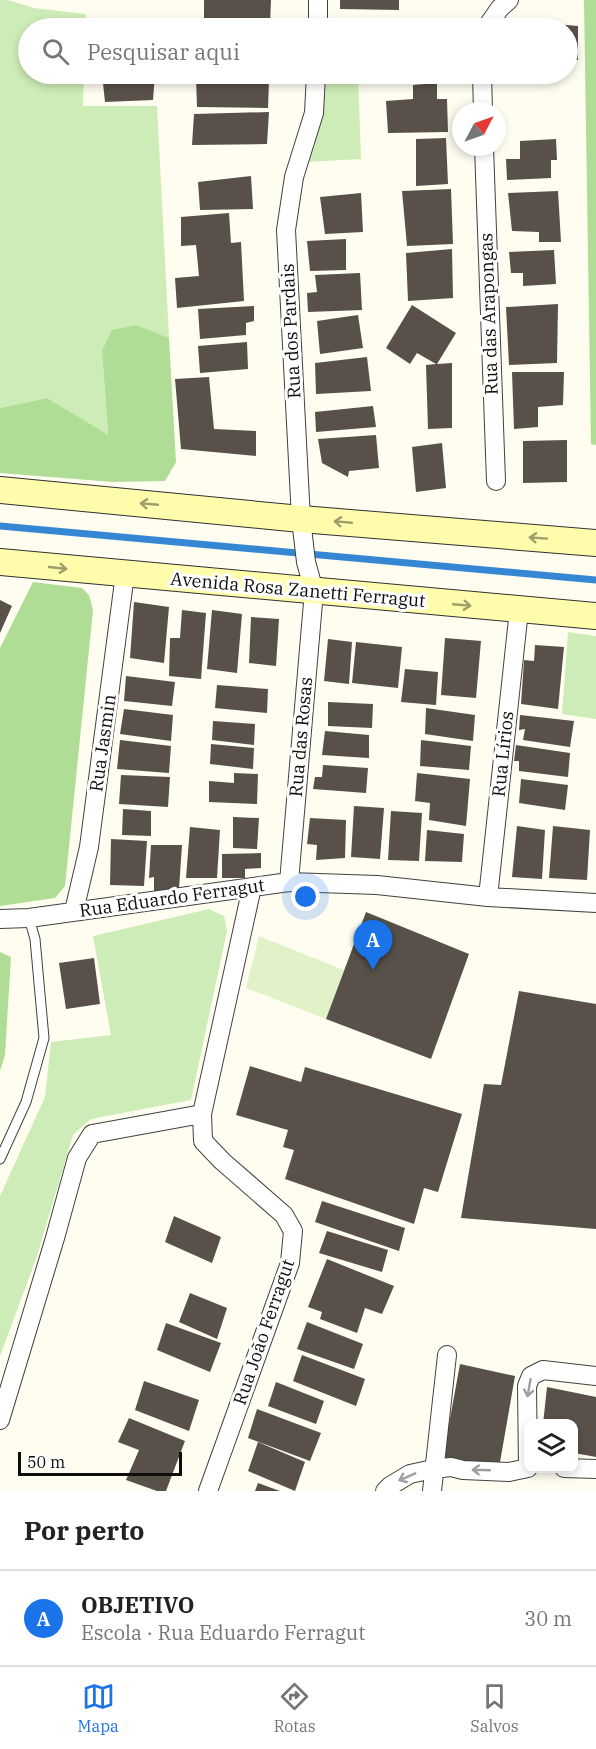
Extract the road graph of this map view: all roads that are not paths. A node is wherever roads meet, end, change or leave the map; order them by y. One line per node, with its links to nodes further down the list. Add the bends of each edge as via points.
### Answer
1 (318, 0): 3 (street)
2 (509, 0): 4 (street)
3 (318, 18)
4 (493, 18)
5 (315, 84): 11 (street, Rua dos Pardais, via 314,113 294,177 286,230)
6 (482, 84): 7 (street)
7 (483, 102)
8 (484, 156): 9 (street, Rua das Arapongas)
9 (496, 482)
10 (0, 490): 11 (main road, one-way to 10)
11 (301, 519): 12 (main road, one-way to 11); 15 (street, Rua dos Pardais)
12 (596, 543)
13 (0, 562): 14 (main road, Avenida Rosa Zanetti Ferragut, one-way to 14)
14 (125, 574): 15 (main road, Avenida Rosa Zanetti Ferragut); 22 (street, Rua Jasmin, via 89,847)
15 (314, 591): 16 (main road, Avenida Rosa Zanetti Ferragut, one-way to 16); 18 (street, Rua das Rosas)
16 (519, 610): 17 (main road, Avenida Rosa Zanetti Ferragut); 20 (street, Rua Lírios)
17 (596, 616)
18 (289, 882): 19 (street, Rua Eduardo Ferragut); 20 (street, Rua Eduardo Ferragut, via 377,885)
19 (252, 887): 22 (street, Rua Eduardo Ferragut); 25 (street, Rua João Ferragut)
20 (488, 897): 21 (street, Rua Eduardo Ferragut)
21 (596, 903)
22 (74, 911): 23 (street, Rua Eduardo Ferragut)
23 (29, 918): 24 (street, Rua Eduardo Ferragut); 26 (lane, via 35,939 44,1038 26,1102)
24 (0, 919)
25 (202, 1114): 30 (street, via 92,1134 77,1158); 35 (street, Rua João Ferragut, via 203,1141 284,1215 294,1239 291,1263)
26 (0, 1159)
27 (447, 1355): 31 (street)
28 (596, 1376): 29 (street, one-way to 29, via 543,1370 531,1376 526,1386)
29 (527, 1419)
30 (0, 1420)
31 (433, 1469): 32 (street, one-way to 31, via 509,1472); 36 (street, one-way to 36, via 410,1474); 37 (street)
32 (524, 1469)
33 (578, 1469): 34 (street)
34 (596, 1470)
35 (208, 1491)
36 (385, 1491)
37 (432, 1491)

